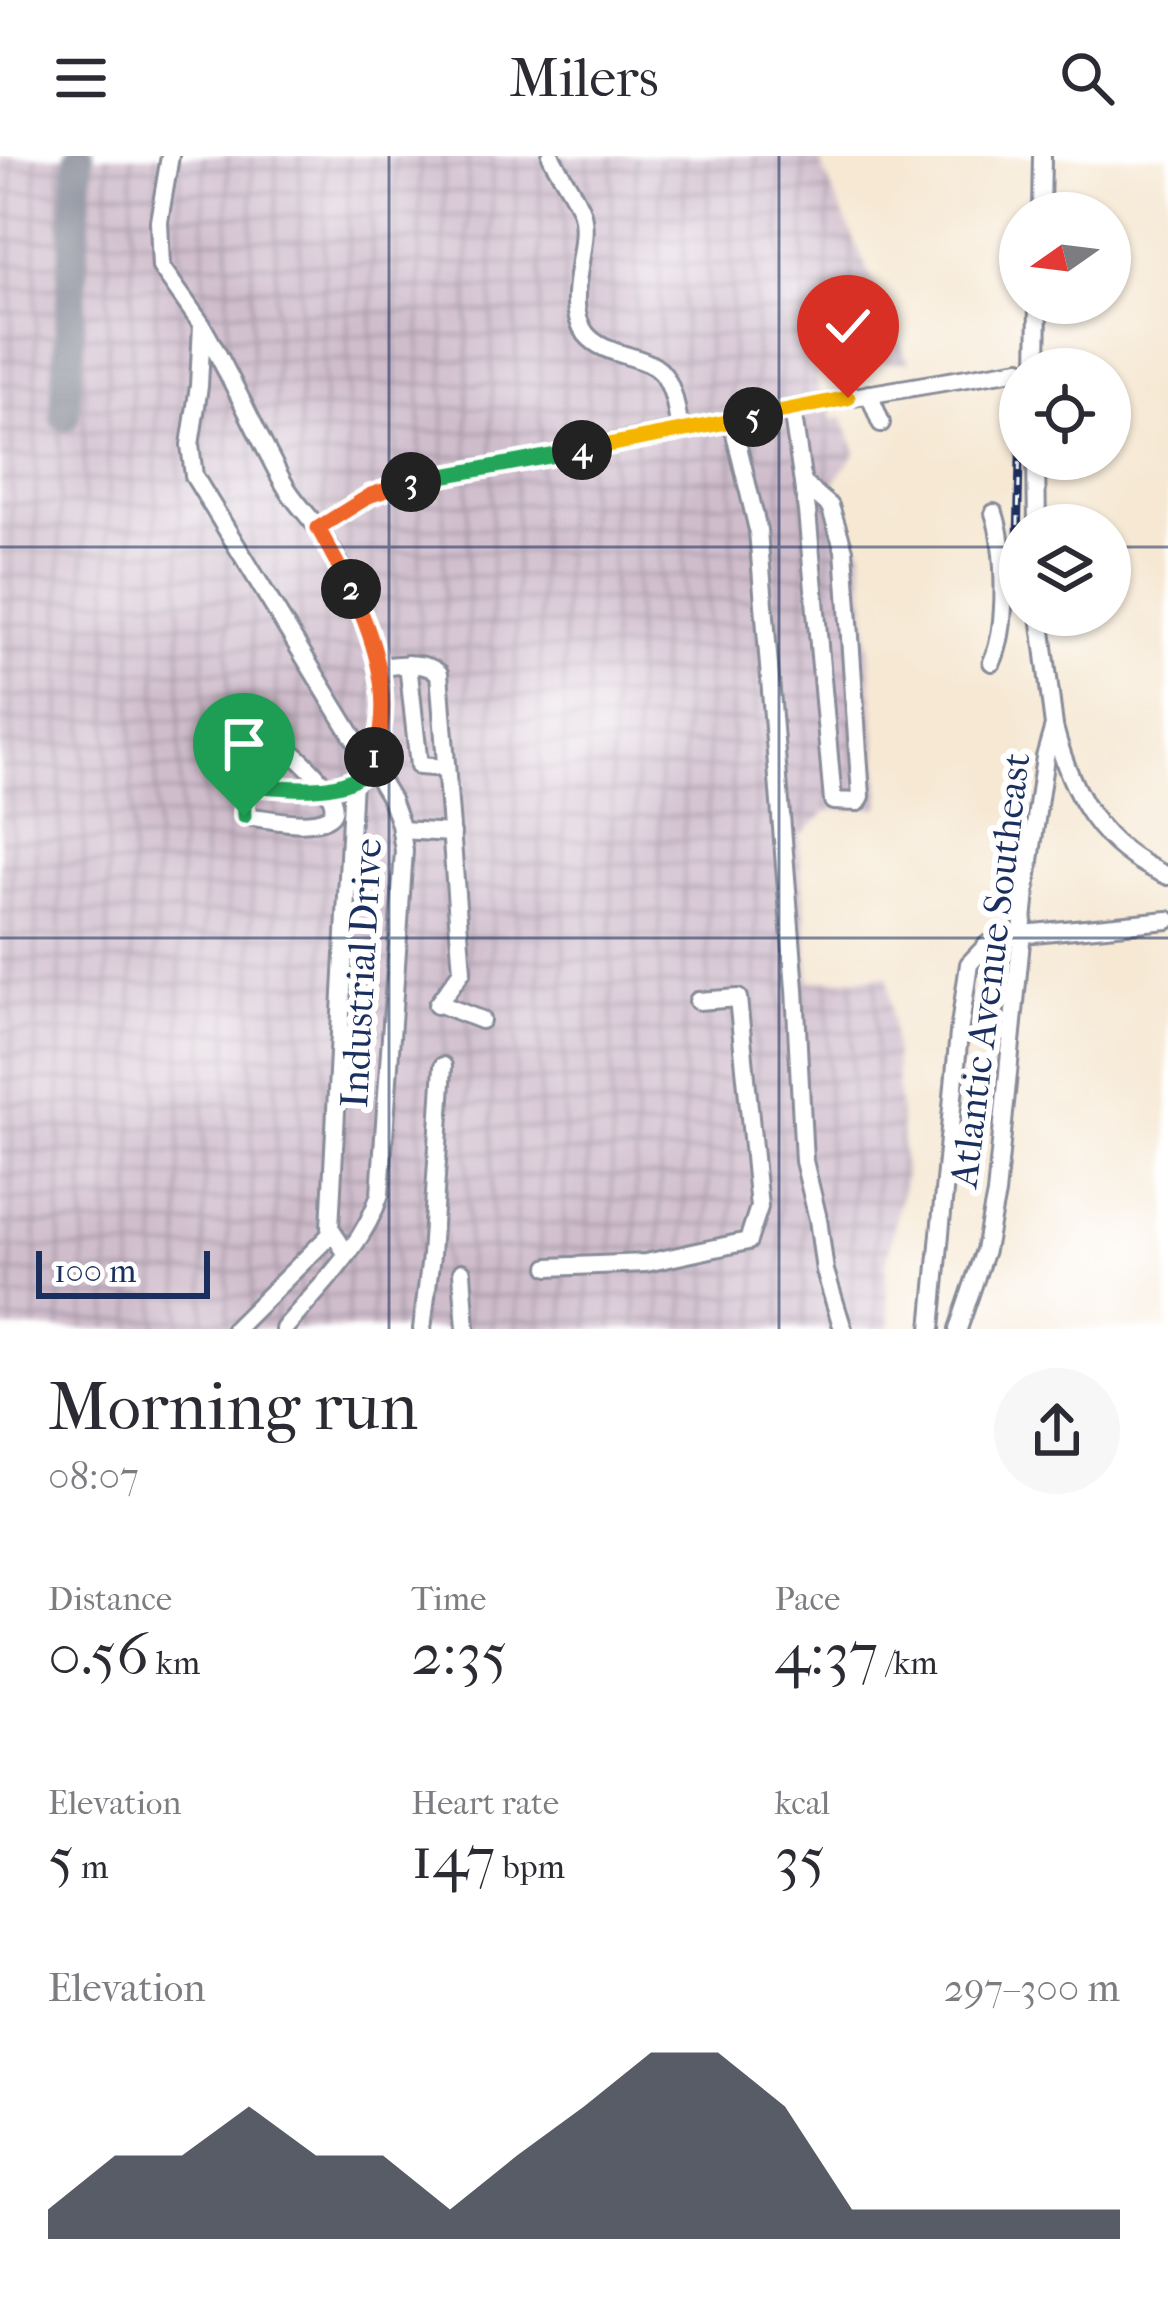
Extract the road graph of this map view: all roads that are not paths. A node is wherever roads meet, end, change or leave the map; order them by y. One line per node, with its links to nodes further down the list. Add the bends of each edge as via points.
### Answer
1 (170, 156): 5 (street, via 161,267)
2 (551, 156): 13 (street, via 583,214 576,299 586,334 607,352 663,372)
3 (1042, 156): 4 (street)
4 (1041, 192)
5 (202, 325): 16 (street, via 284,484); 22 (street, Industrial Drive, via 194,476)
6 (999, 375): 7 (street, via 940,390)
7 (900, 389): 8 (street); 9 (street)
8 (869, 394): 10 (street); 12 (street)
9 (910, 407)
10 (792, 409): 11 (street); 14 (street)
11 (731, 421): 13 (street); 43 (street, via 758,530 804,1161)
12 (881, 423)
13 (680, 431): 16 (street, via 400,485)
14 (803, 483): 14 (street, via 833,801 858,802 844,550 830,506)
15 (994, 513): 18 (street, via 1002,536 1001,644 992,662)
16 (318, 528): 20 (street)
17 (1043, 636): 21 (street, Atlantic Avenue Southeast)
18 (985, 646)
19 (408, 664): 20 (street); 23 (street, via 439,673); 23 (street, via 419,766)
20 (379, 667): 22 (street, via 382,726)
21 (1054, 726): 29 (street, via 1069,778 1099,829); 31 (street, Atlantic Avenue Southeast)
22 (370, 768): 24 (street); 27 (street, Industrial Drive)
23 (446, 768): 28 (street)
24 (353, 779): 26 (street); 35 (street)
25 (243, 785): 26 (street); 26 (street, via 250,748 289,750); 26 (street, via 244,816 309,821 332,812)
26 (326, 788)
27 (401, 830): 28 (street); 36 (street, Industrial Drive, via 404,1003 380,1194)
28 (452, 833): 33 (street, via 462,971 441,1005)
29 (1168, 876)
30 (1168, 920): 31 (street)
31 (1023, 934): 44 (street, via 988,944 965,979); 45 (street, Atlantic Avenue Southeast, via 996,1194)
32 (698, 1000): 37 (street, via 738,998 759,1207 748,1241 646,1263)
33 (481, 1020)
34 (443, 1066): 41 (street)
35 (333, 1232): 36 (street); 39 (street)
36 (346, 1253): 40 (street, Industrial Drive)
37 (549, 1267)
38 (462, 1272): 42 (street)
39 (235, 1329)
40 (284, 1329)
41 (422, 1329)
42 (466, 1329)
43 (842, 1329)
44 (931, 1329)
45 (958, 1329)

